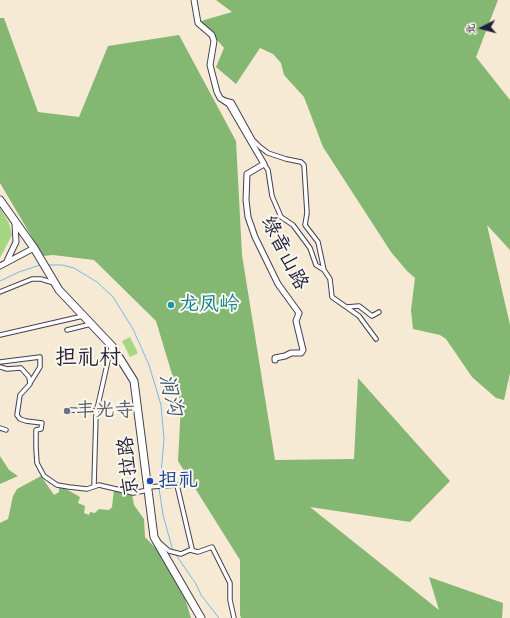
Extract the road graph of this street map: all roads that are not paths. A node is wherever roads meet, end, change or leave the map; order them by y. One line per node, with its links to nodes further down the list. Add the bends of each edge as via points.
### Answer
1 (194, 0): 2 (street, via 198,23 212,35 214,50 210,65 217,92)
2 (224, 100): 3 (street); 9 (street, via 232,102 253,140 260,147 268,153 304,165 307,213 305,225 318,242)
3 (264, 164): 9 (street, via 268,170 272,196 281,217 293,225 310,248 316,265); 20 (street, 绿音山路, via 247,174 248,217 278,284 299,313 296,321 302,350 299,354 291,353)
4 (0, 200): 5 (highway, 京拉路)
5 (14, 220): 6 (highway, 京拉路); 7 (street, via 16,242)
6 (35, 249): 7 (street); 10 (highway, 京拉路)
7 (7, 262): 8 (street)
8 (0, 266)
9 (324, 270): 12 (street, via 330,279 332,297)
10 (54, 283): 11 (street, via 32,279); 14 (highway, 京拉路)
11 (0, 292)
12 (346, 307): 13 (street, via 359,306 372,316); 18 (street, via 359,316)
13 (379, 312)
14 (83, 316): 15 (highway, 京拉路); 17 (street)
15 (91, 324): 16 (street); 19 (highway, 京拉路)
16 (67, 330)
17 (0, 335)
18 (376, 339)
19 (112, 346): 25 (street); 29 (highway, 京拉路, via 136,386)
20 (275, 360)
21 (0, 362): 23 (street, via 40,357 40,367)
22 (0, 367): 23 (street, via 21,368 29,377)
23 (30, 384): 28 (street, via 20,395 17,414 20,419 42,423 41,429 36,430 36,448 37,463 44,476 57,485 87,489)
24 (70, 410): 25 (street)
25 (96, 411): 28 (street)
26 (0, 428): 27 (street)
27 (6, 430)
28 (94, 485): 29 (street, via 133,493)
29 (150, 488): 30 (highway, 京拉路); 31 (street, via 177,485 192,549)
30 (154, 538): 31 (street, via 169,551 181,554); 32 (highway, 京拉路)
31 (190, 550): 33 (street, via 198,552 212,547 230,583)
32 (201, 618)
33 (234, 618)

